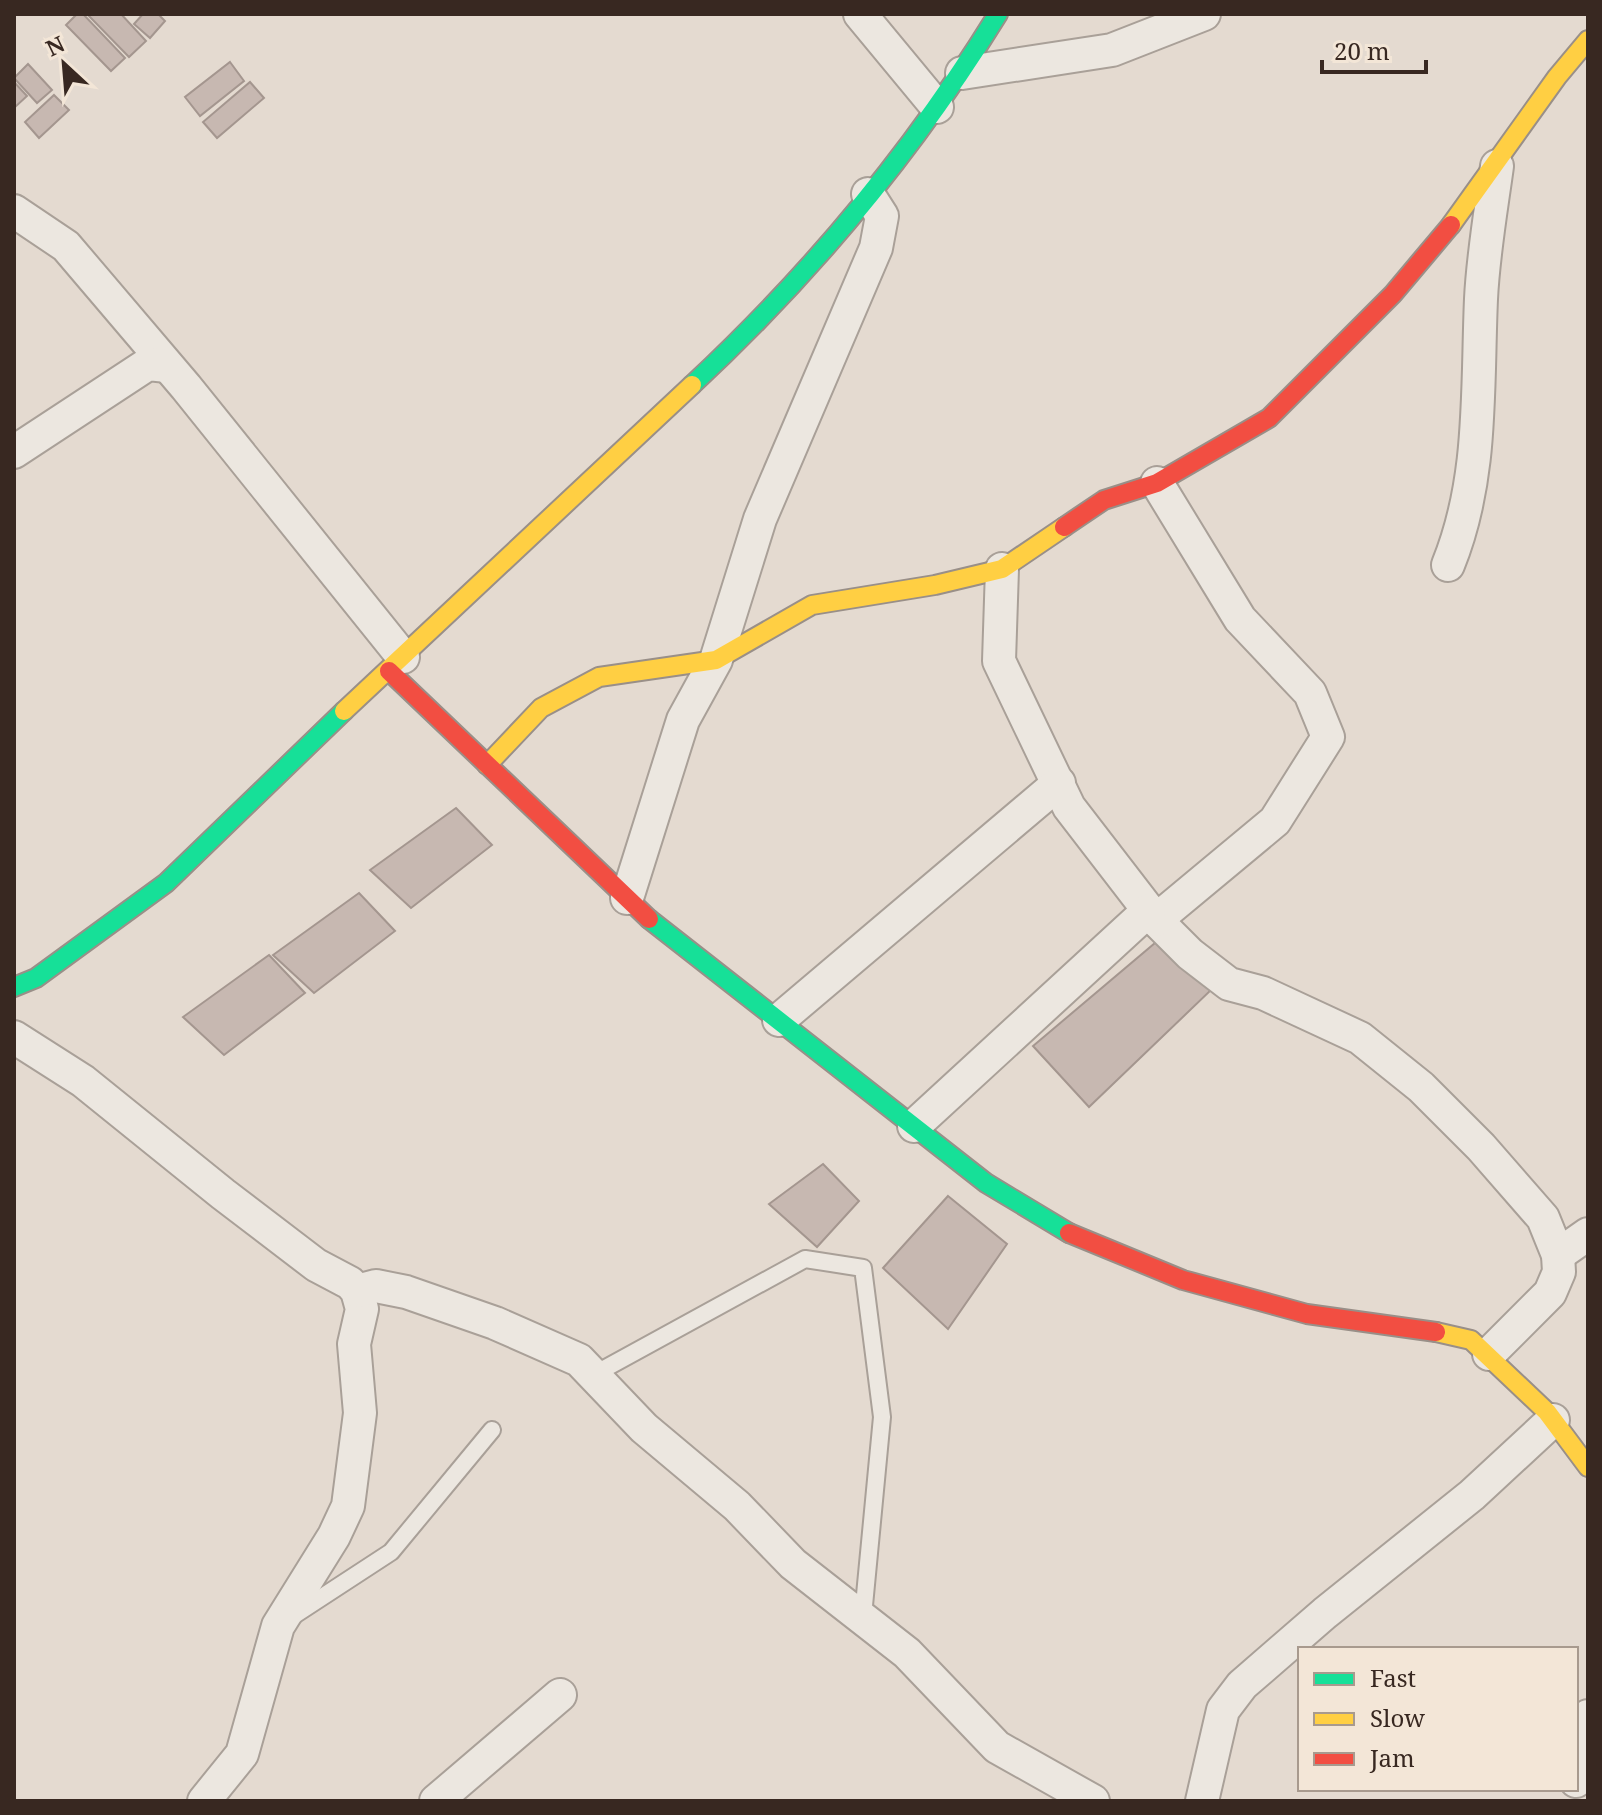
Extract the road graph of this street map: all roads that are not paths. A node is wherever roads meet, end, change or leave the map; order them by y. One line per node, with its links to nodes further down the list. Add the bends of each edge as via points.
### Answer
1 (860, 14): 6 (street)
2 (998, 14): 5 (street)
3 (1204, 14): 5 (street, via 1112,50)
4 (1588, 40): 7 (street)
5 (962, 73): 6 (street)
6 (937, 107): 8 (street)
7 (1497, 163): 12 (street, via 1393,294 1269,418); 13 (street, via 1481,297 1475,462)
8 (868, 194): 15 (street, via 882,216 876,248 760,519); 16 (street, via 715,364)
9 (14, 211): 10 (street, via 66,246)
10 (167, 366): 11 (street, via 148,364); 16 (street)
11 (14, 452)
12 (1157, 483): 14 (street, via 1104,500); 20 (street, via 1240,619 1310,693 1328,737 1275,821)
13 (1448, 565)
14 (1002, 569): 15 (street, via 812,605); 18 (street, via 999,661)
15 (716, 660): 17 (street, via 599,677 541,708); 19 (street, via 683,720)
16 (396, 664): 17 (street); 21 (street, via 166,883 36,978)
17 (487, 765): 19 (street)
18 (1059, 783): 20 (street, via 1069,807); 22 (street)
19 (627, 898): 22 (street)
20 (1152, 915): 24 (street); 26 (street, via 1229,984 1263,993 1360,1038 1421,1087 1521,1191 1543,1218)
21 (14, 987)
22 (779, 1020): 24 (street)
23 (14, 1037): 27 (street, via 83,1081 223,1194)
24 (914, 1126): 28 (street, via 986,1183 1084,1242 1183,1280 1293,1311 1407,1325 1471,1340)
25 (1588, 1234): 26 (street)
26 (1558, 1255): 28 (street, via 1559,1272 1550,1293)
27 (357, 1291): 29 (street, via 376,1286 406,1292 495,1323 579,1360); 34 (street, via 362,1309 354,1344 360,1413 348,1506)
28 (1489, 1354): 30 (street)
29 (593, 1375): 33 (street, via 793,1564); 33 (lane, via 805,1259 863,1268 882,1417)
30 (1553, 1420): 32 (street); 41 (street, via 1472,1495 1242,1685 1223,1710)
31 (492, 1430): 34 (lane, via 391,1552)
32 (1588, 1467)
33 (863, 1616): 40 (street, via 907,1653 997,1747)
34 (278, 1626): 38 (street, via 242,1754)
35 (560, 1695): 39 (street)
36 (1588, 1716): 37 (street)
37 (1578, 1763)
38 (204, 1801)
39 (436, 1801)
40 (1093, 1801)
41 (1202, 1801)

